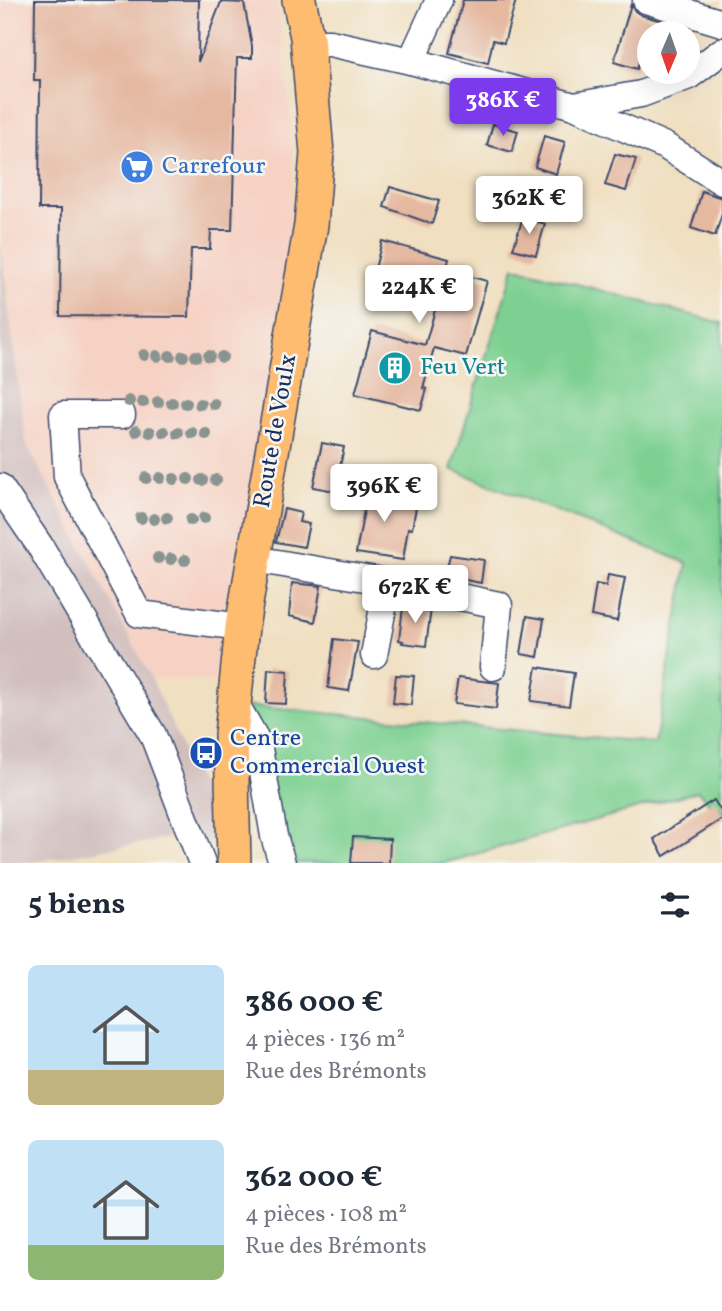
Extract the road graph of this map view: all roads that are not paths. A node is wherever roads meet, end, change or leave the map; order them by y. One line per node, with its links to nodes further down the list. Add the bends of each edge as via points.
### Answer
1 (299, 0): 5 (main road, Route de Voulx)
2 (439, 0): 7 (street)
3 (646, 0): 4 (street)
4 (722, 23)
5 (307, 37): 7 (street); 12 (main road, Route de Voulx, via 317,153 311,225)
6 (722, 51): 8 (street, via 689,76 641,94)
7 (411, 61): 8 (street)
8 (574, 106): 9 (street, via 665,146)
9 (722, 181)
10 (122, 415): 14 (street, via 63,415 67,477 139,614)
11 (0, 487): 18 (street, via 153,735)
12 (254, 559): 13 (street); 14 (main road, Route de Voulx)
13 (388, 582): 15 (street); 16 (street, via 499,605)
14 (242, 627): 17 (main road, Route de Voulx)
15 (374, 655)
16 (493, 667)
17 (234, 701): 19 (main road, Route de Voulx); 20 (street, via 258,743)
18 (202, 863)
19 (234, 863)
20 (282, 863)

